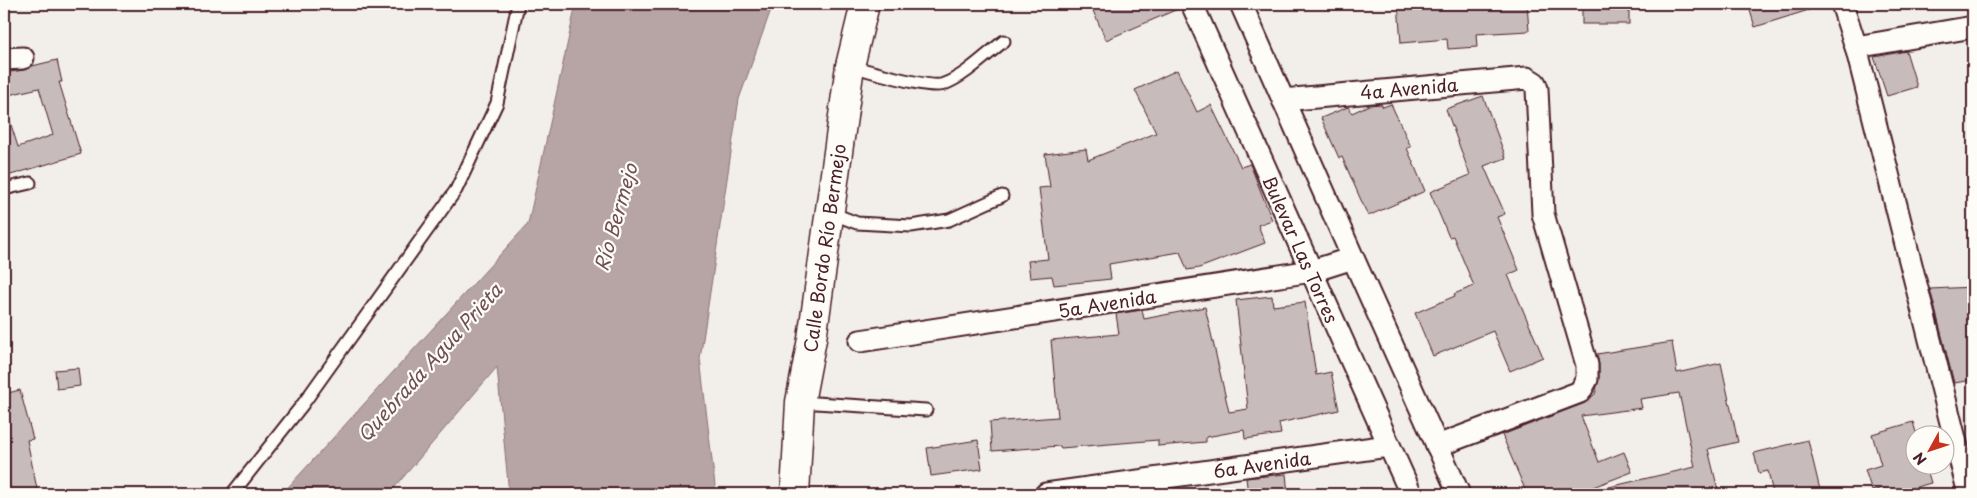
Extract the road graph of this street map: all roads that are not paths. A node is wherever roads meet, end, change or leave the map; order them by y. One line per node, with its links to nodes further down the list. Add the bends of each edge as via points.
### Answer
1 (518, 4): 22 (lane, via 497,103 456,190 303,404)
2 (865, 4): 9 (main road, Calle Bordo Río Bermejo)
3 (1192, 4): 16 (street, Bulevar Las Torres)
4 (1241, 4): 10 (street)
5 (1842, 4): 8 (street)
6 (1973, 27): 8 (street)
7 (1004, 41): 9 (lane, via 943,85 927,85)
8 (1856, 47): 27 (street)
9 (850, 66): 14 (main road, Calle Bordo Río Bermejo)
10 (1282, 100): 15 (street); 21 (street, 4a Avenida, via 1527,78 1535,83 1543,214 1587,364 1587,379 1580,392)
11 (30, 183): 12 (lane)
12 (4, 189)
13 (1002, 196): 14 (lane, via 948,220 911,226 857,223)
14 (830, 213): 18 (main road, Calle Bordo Río Bermejo)
15 (1353, 258): 16 (street, 5a Avenida); 21 (street)
16 (1312, 271): 17 (street, 5a Avenida); 20 (street, Bulevar Las Torres)
17 (860, 341)
18 (800, 402): 19 (lane); 23 (main road, Calle Bordo Río Bermejo)
19 (926, 410)
20 (1388, 446): 24 (street, 6a Avenida); 25 (street, Bulevar Las Torres)
21 (1437, 446): 26 (street)
22 (232, 494)
23 (795, 494)
24 (1046, 494)
25 (1411, 494)
26 (1460, 494)
27 (1969, 494)

